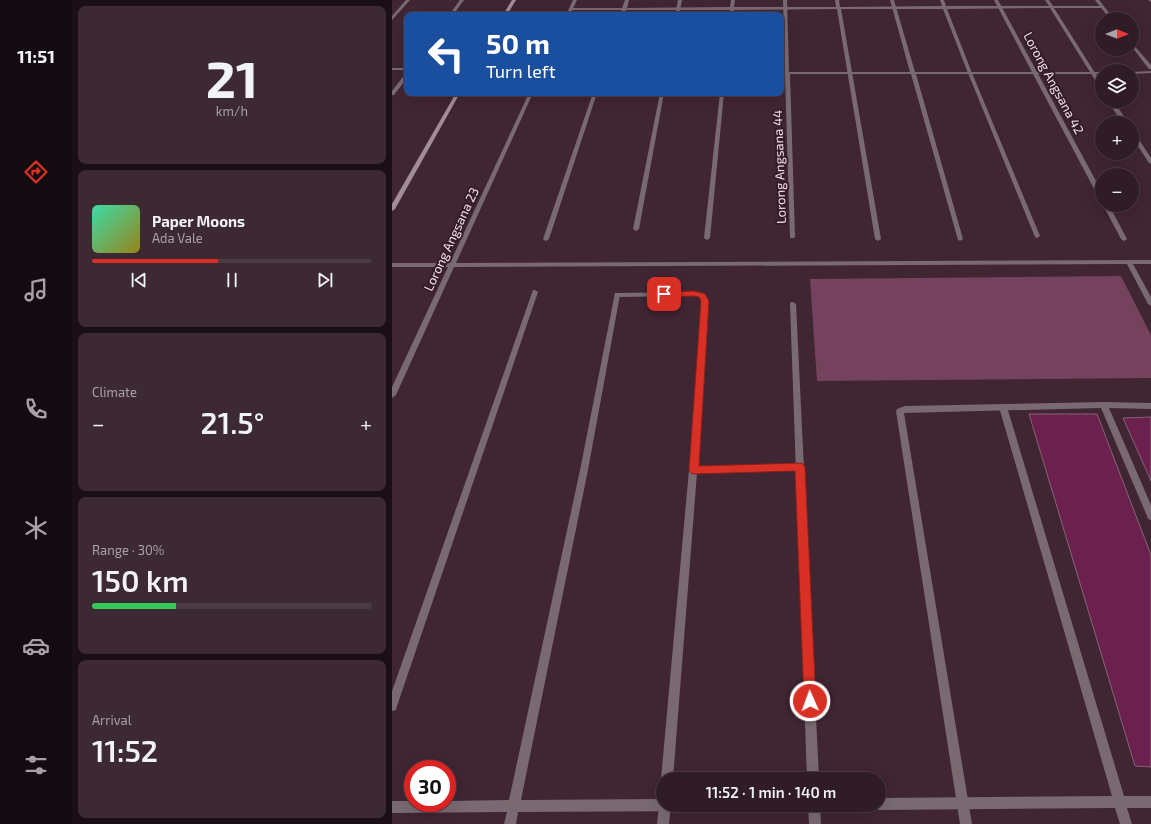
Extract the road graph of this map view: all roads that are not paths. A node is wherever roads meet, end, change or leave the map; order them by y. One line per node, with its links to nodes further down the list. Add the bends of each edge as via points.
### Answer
1 (408, 0): 33 (street)
2 (462, 0): 26 (street)
3 (514, 0): 27 (street)
4 (575, 0): 22 (street)
5 (627, 0): 23 (street)
6 (680, 0): 24 (street)
7 (733, 0): 25 (street)
8 (785, 0): 18 (street, Lorong Angsana 44)
9 (837, 0): 19 (street)
10 (892, 0): 20 (street)
11 (942, 0): 21 (street)
12 (996, 0): 15 (street, Lorong Angsana 42)
13 (1047, 0): 16 (street)
14 (1097, 0): 17 (street)
15 (1000, 7): 16 (street); 21 (street); 44 (street, Lorong Angsana 42)
16 (1051, 7): 17 (street); 45 (street)
17 (1103, 7): 32 (street)
18 (785, 8): 19 (street); 25 (street); 40 (street, Lorong Angsana 44)
19 (838, 8): 20 (street); 41 (street)
20 (895, 8): 21 (street); 42 (street)
21 (945, 8): 43 (street)
22 (571, 9): 23 (street); 28 (street)
23 (624, 9): 24 (street); 29 (street)
24 (679, 9): 25 (street); 30 (street)
25 (732, 9): 31 (street)
26 (453, 12)
27 (507, 12)
28 (570, 12)
29 (623, 12)
30 (678, 12)
31 (732, 12)
32 (1107, 12)
33 (392, 19)
34 (1139, 53): 35 (street)
35 (1151, 68)
36 (392, 69): 37 (street)
37 (404, 69)
38 (1139, 72): 39 (street)
39 (1151, 72)
40 (784, 73): 41 (street); 63 (street, Lorong Angsana 44)
41 (848, 73): 42 (street); 66 (street)
42 (912, 73): 43 (street); 67 (street)
43 (970, 73): 44 (street); 62 (street)
44 (1034, 73): 45 (street); 58 (street, Lorong Angsana 42)
45 (1092, 73): 46 (street)
46 (1095, 78)
47 (404, 79): 49 (street)
48 (404, 84): 49 (street)
49 (396, 88): 50 (street)
50 (392, 94)
51 (456, 96): 59 (street)
52 (530, 96): 72 (street, Lorong Angsana 23)
53 (594, 96): 65 (street)
54 (661, 96): 61 (street)
55 (722, 96): 64 (street)
56 (1139, 144): 57 (street)
57 (1151, 162)
58 (1095, 185)
59 (392, 209)
60 (1110, 212): 68 (street)
61 (636, 229)
62 (1037, 236)
63 (792, 237)
64 (706, 238)
65 (546, 239)
66 (878, 239)
67 (960, 239)
68 (1124, 239)
69 (1129, 262): 70 (street); 72 (street); 74 (street)
70 (1151, 262)
71 (392, 265): 72 (street)
72 (452, 265): 77 (street, Lorong Angsana 23)
73 (535, 292): 84 (street)
74 (1148, 294): 76 (street)
75 (793, 304): 81 (street)
76 (1151, 304)
77 (392, 395)
78 (1104, 405): 79 (street); 80 (street); 83 (street)
79 (1151, 406)
80 (1003, 407): 87 (street); 89 (street, via 905,409 900,412)
81 (800, 467): 82 (street); 86 (street)
82 (693, 470): 85 (street); 93 (street, via 705,301 702,295 694,294 617,295 584,470)
83 (1151, 516)
84 (392, 706)
85 (668, 772)
86 (813, 772)
87 (1120, 802): 88 (street); 89 (street); 100 (street)
88 (1151, 802)
89 (963, 803): 90 (street); 99 (street)
90 (886, 804)
91 (656, 805): 93 (street)
92 (392, 807): 93 (street)
93 (514, 807): 96 (street)
94 (664, 812): 97 (street)
95 (814, 812): 98 (street)
96 (510, 824)
97 (663, 824)
98 (815, 824)
99 (966, 824)
100 (1126, 824)

